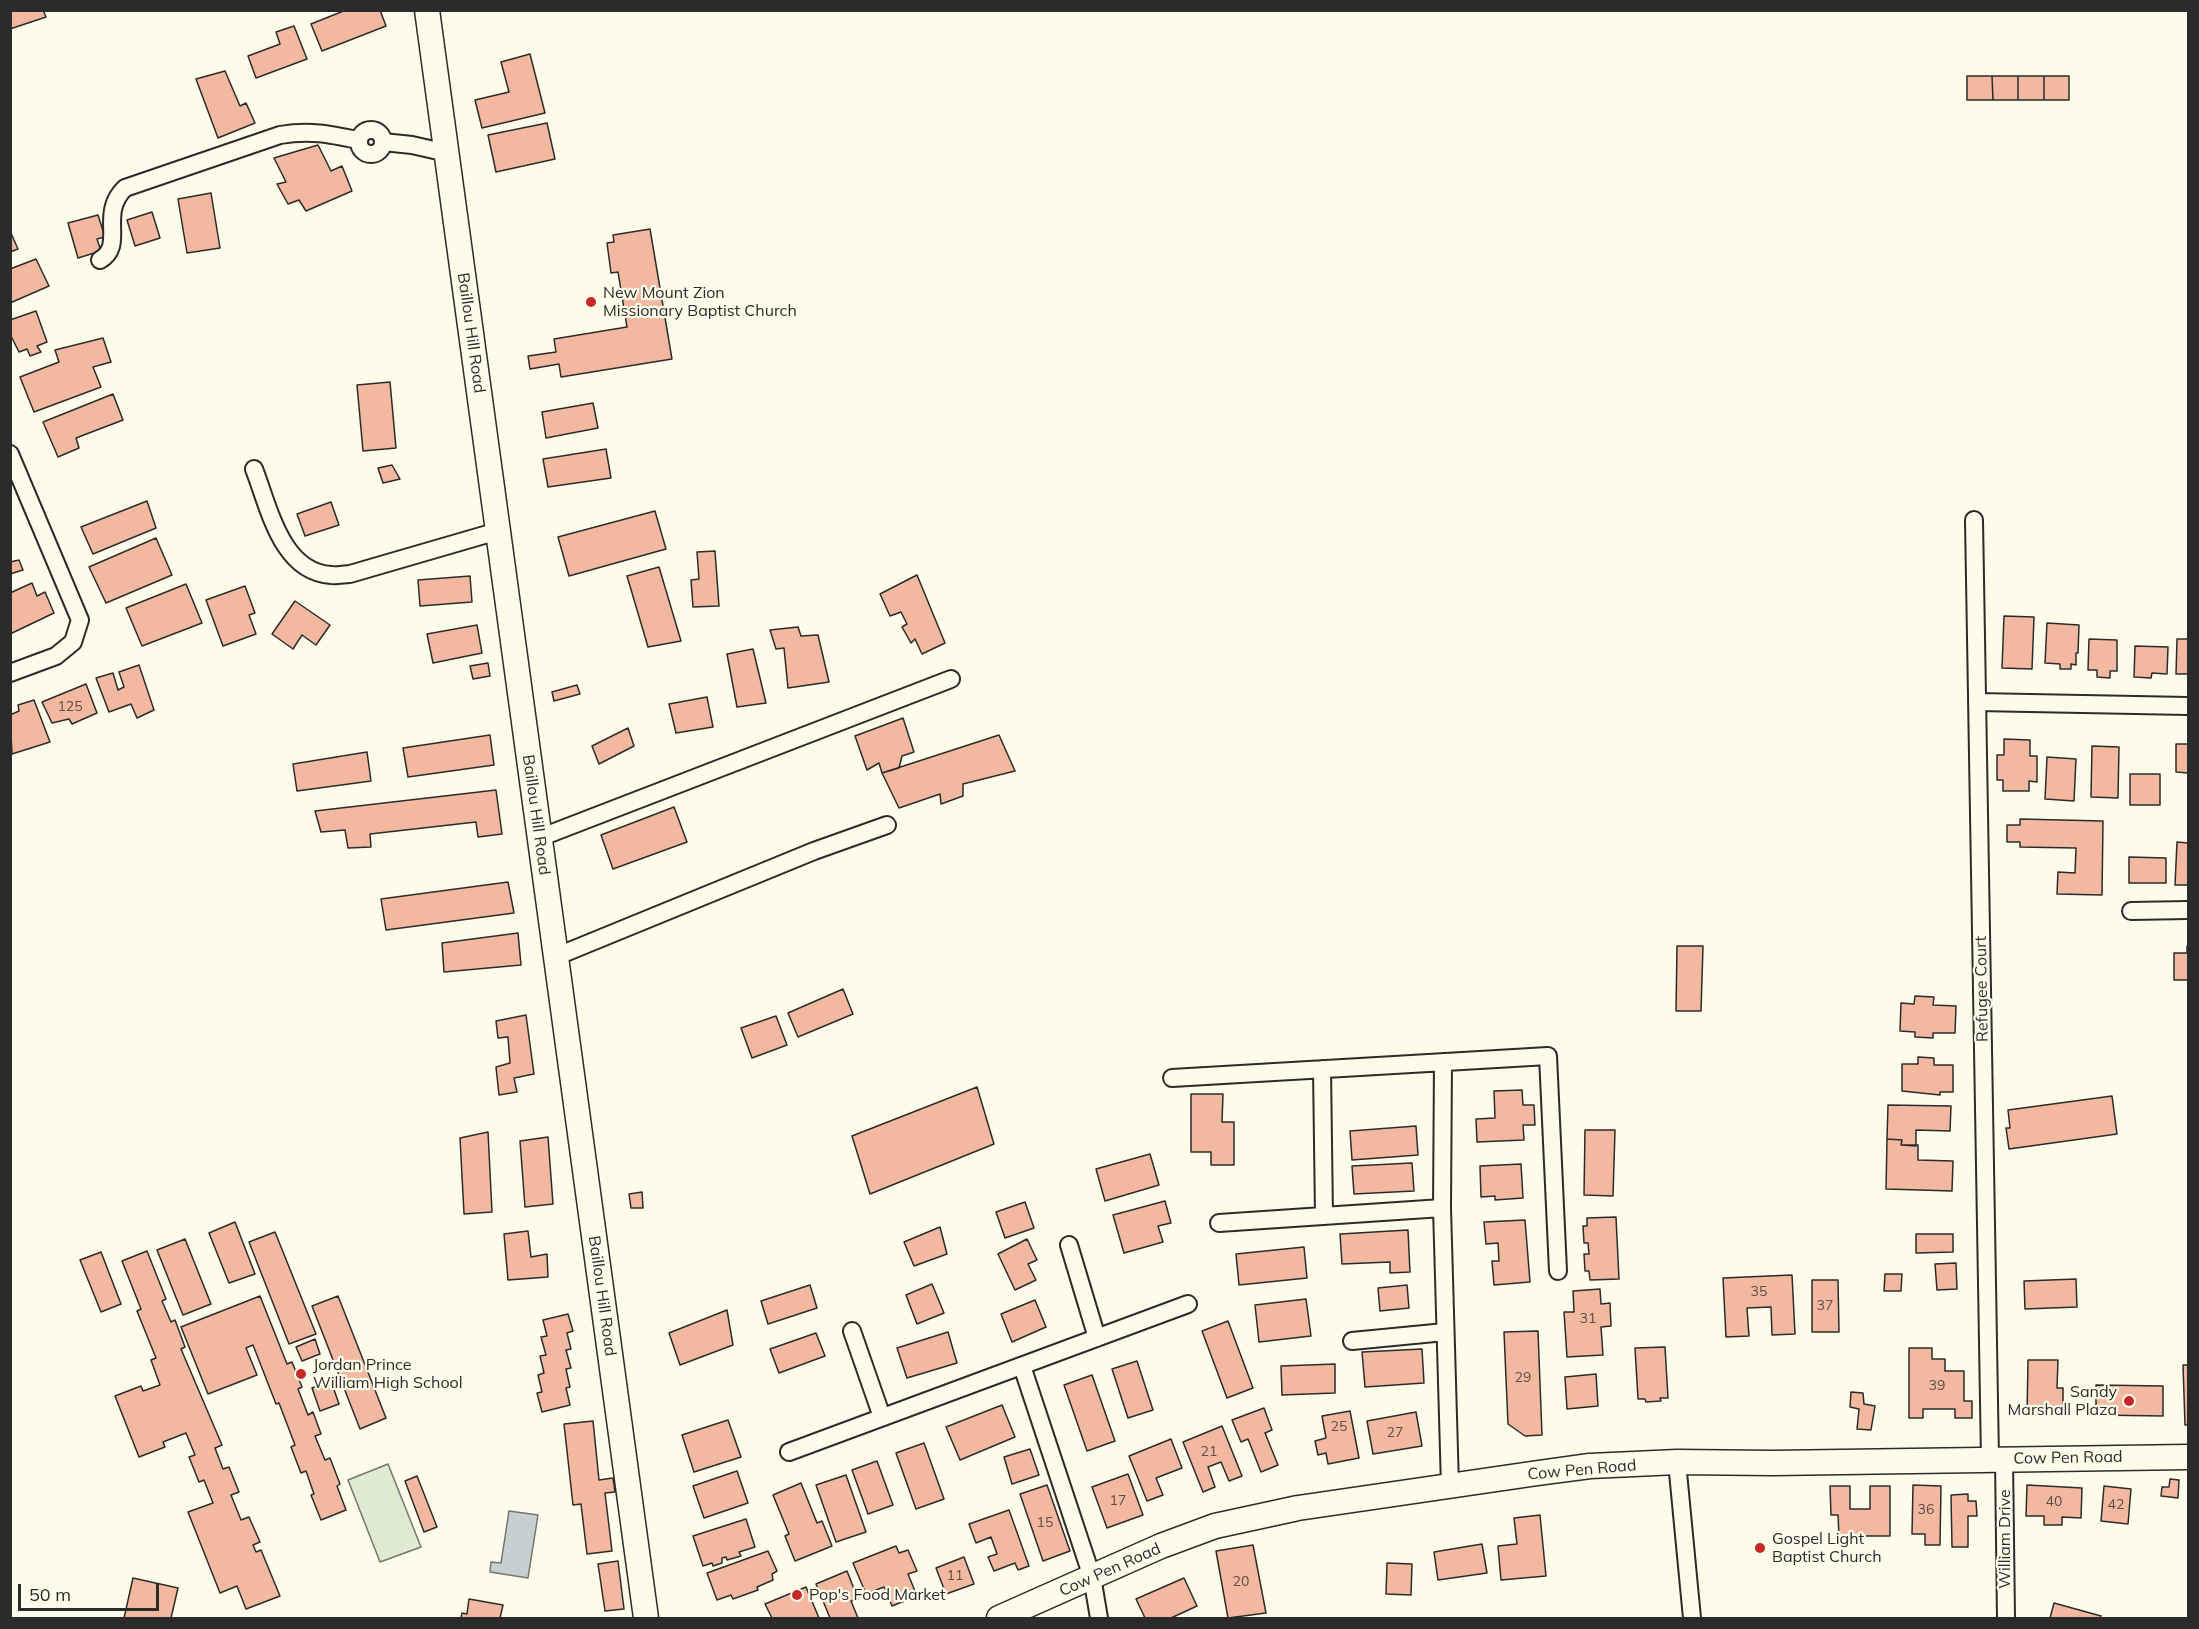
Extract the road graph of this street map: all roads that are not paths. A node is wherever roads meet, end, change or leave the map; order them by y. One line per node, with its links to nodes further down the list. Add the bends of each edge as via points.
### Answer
1 (428, 10): 2 (main road, Baillou Hill Road)
2 (447, 153): 3 (street, via 383,142 382,136 371,130 358,140 322,132 280,135 125,188 113,203 111,249); 7 (main road, Baillou Hill Road)
3 (100, 260)
4 (10, 454): 8 (street, via 80,620 73,642 57,656)
5 (254, 469): 7 (street, via 279,534 294,558 311,570 330,575 350,574)
6 (1974, 520): 10 (street, Refugee Court)
7 (498, 531): 13 (main road, Baillou Hill Road)
8 (10, 672)
9 (951, 678): 13 (street)
10 (1977, 702): 11 (street); 34 (street, Refugee Court)
11 (2188, 706)
12 (887, 825): 16 (street)
13 (539, 838): 16 (main road, Baillou Hill Road)
14 (2188, 910): 15 (street)
15 (2131, 911)
16 (555, 957): 38 (main road, Baillou Hill Road)
17 (1443, 1062): 18 (street); 20 (street); 24 (street, via 1548,1056)
18 (1322, 1069): 19 (street); 21 (street)
19 (1172, 1078)
20 (1442, 1208): 21 (street); 27 (street)
21 (1324, 1216): 22 (street)
22 (1219, 1223)
23 (1069, 1245): 28 (street)
24 (1558, 1271)
25 (1188, 1304): 28 (street)
26 (852, 1331): 31 (street)
27 (1445, 1332): 29 (street); 36 (street)
28 (1097, 1338): 30 (street)
29 (1352, 1341)
30 (1022, 1366): 31 (street); 37 (street)
31 (882, 1417): 32 (street)
32 (789, 1452)
33 (2188, 1457): 34 (main road, Cow Pen Road)
34 (1997, 1459): 35 (main road, Cow Pen Road); 42 (street, William Drive)
35 (1677, 1462): 36 (main road, Cow Pen Road, via 1590,1466); 41 (street)
36 (1450, 1486): 37 (main road, Cow Pen Road, via 1298,1508 1215,1526)
37 (1092, 1577): 39 (main road, Cow Pen Road); 40 (street)
38 (646, 1618)
39 (999, 1618)
40 (1099, 1618)
41 (1692, 1618)
42 (2006, 1618)

